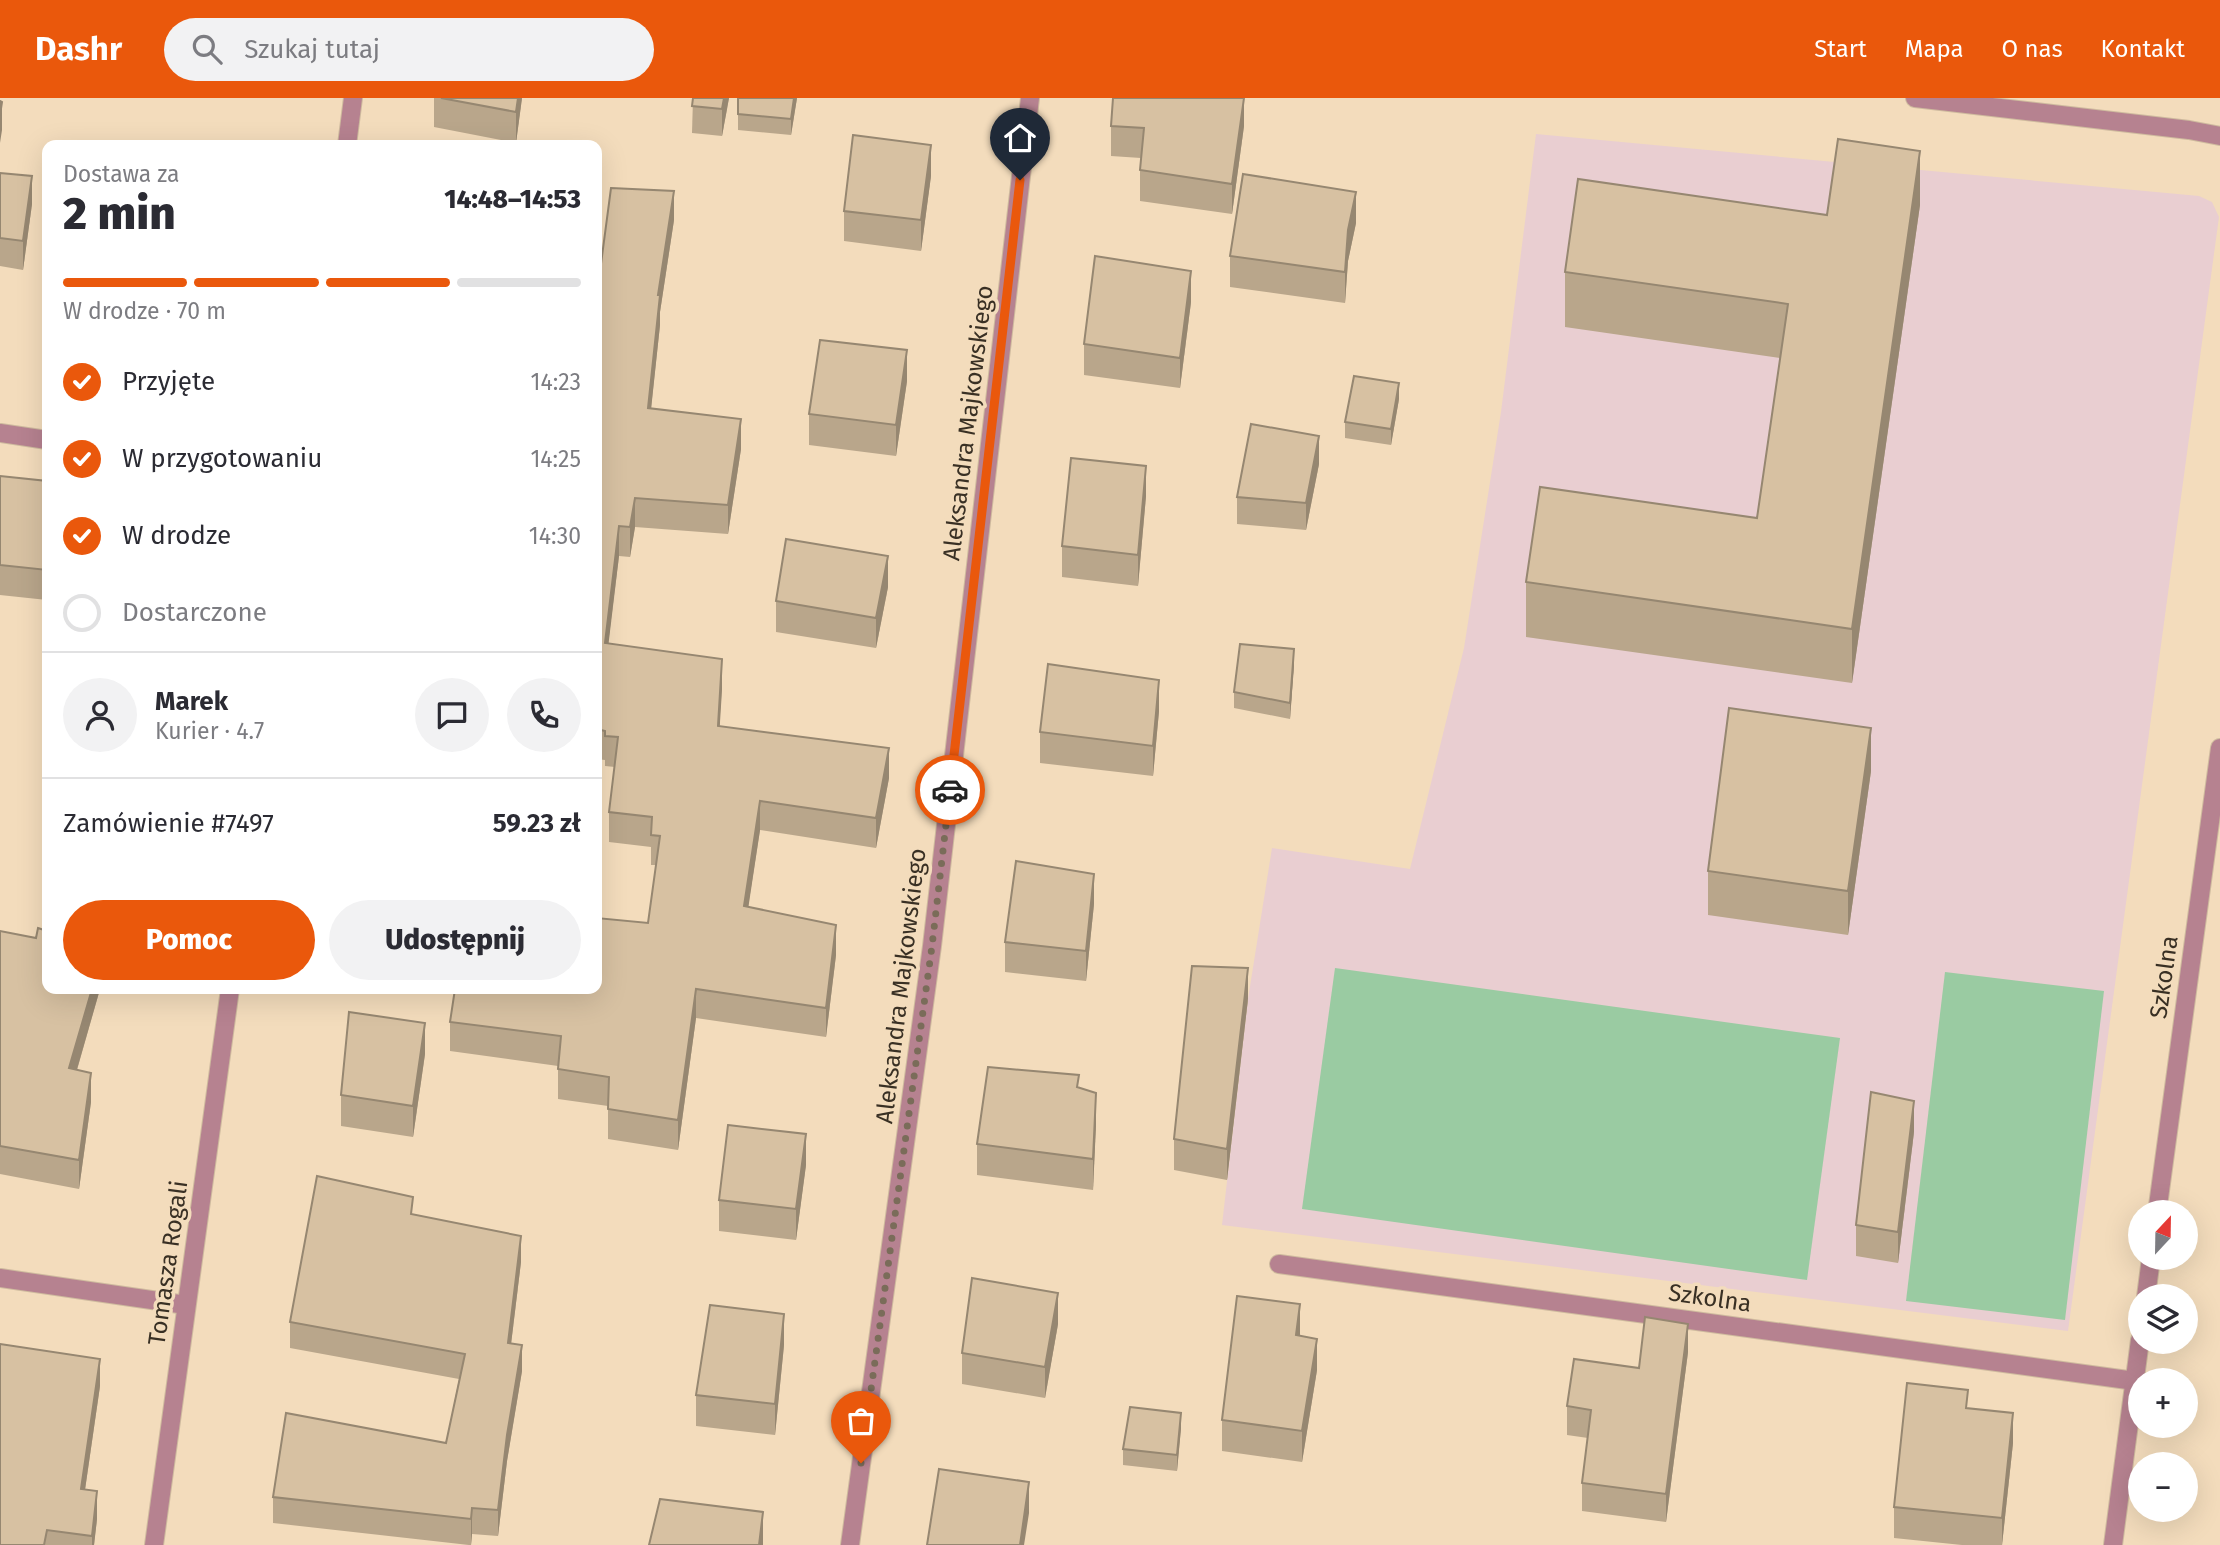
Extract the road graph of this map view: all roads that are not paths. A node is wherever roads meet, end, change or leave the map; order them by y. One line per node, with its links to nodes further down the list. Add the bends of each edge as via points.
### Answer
1 (353, 98): 5 (street)
2 (1030, 98): 17 (street, Aleksandra Majkowskiego, via 932,946)
3 (1915, 98): 4 (street)
4 (2220, 135)
5 (348, 140)
6 (0, 433): 7 (street)
7 (42, 439)
8 (2220, 748): 10 (street, Szkolna)
9 (229, 994): 13 (street, Tomasza Rogali)
10 (2159, 1200)
11 (1279, 1264): 14 (street, Szkolna)
12 (0, 1278): 13 (street)
13 (186, 1304): 16 (street, Tomasza Rogali)
14 (2128, 1380)
15 (2128, 1431): 18 (street)
16 (154, 1545)
17 (850, 1545)
18 (2112, 1545)

